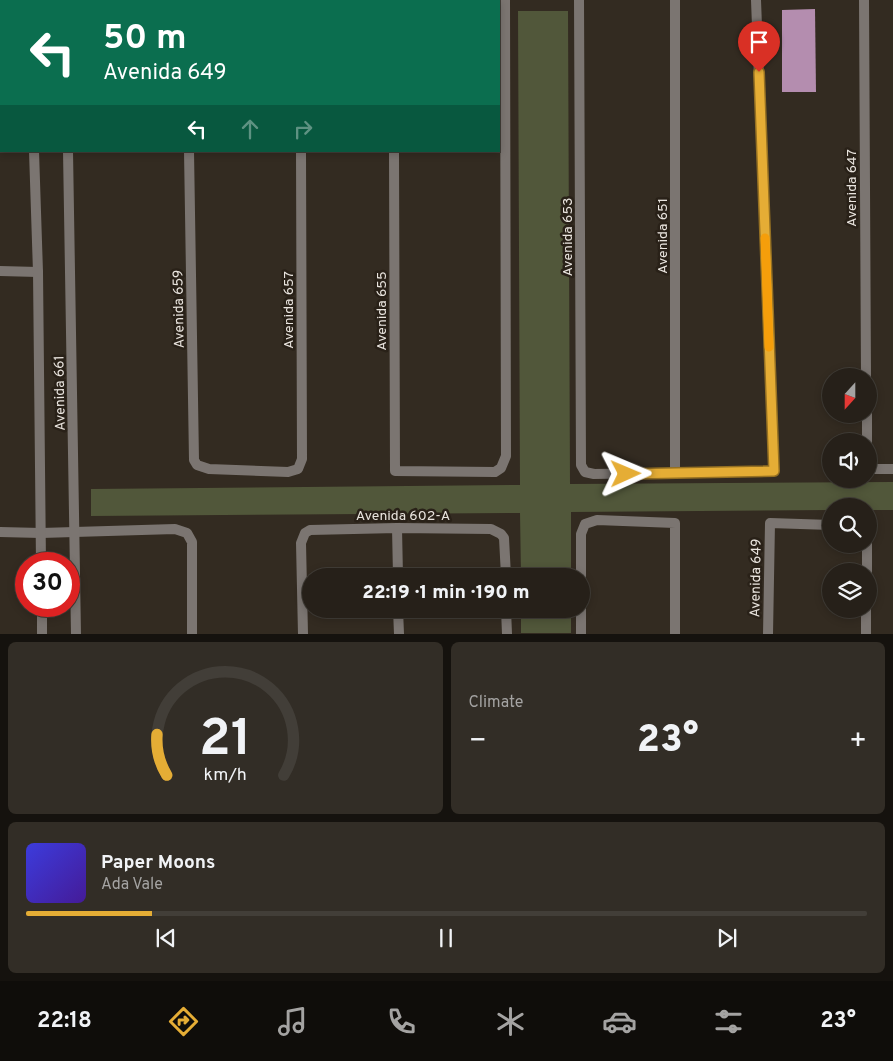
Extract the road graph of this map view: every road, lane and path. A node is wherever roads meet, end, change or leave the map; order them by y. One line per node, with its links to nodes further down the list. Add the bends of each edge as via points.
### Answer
1 (505, 0): 10 (street, Avenida 655, via 506,456 501,468 495,472 395,471)
2 (579, 0): 17 (street, Avenida 653, via 581,464 585,472 594,474)
3 (676, 0): 17 (street, Avenida 651)
4 (756, 0): 17 (street, via 774,471)
5 (864, 0): 13 (street, Avenida 647)
6 (34, 152): 12 (street, Avenida 661)
7 (68, 152): 21 (street, Avenida 661)
8 (189, 152): 14 (street, Avenida 659, via 194,455 197,465 208,469 288,472)
9 (301, 152): 14 (street, Avenida 657, via 302,458)
10 (394, 152)
11 (0, 271): 12 (street)
12 (38, 272): 22 (street, Avenida 661)
13 (866, 368)
14 (298, 469)
15 (877, 469): 16 (street)
16 (893, 469)
17 (675, 473)
18 (822, 525): 40 (street, Avenida 649, via 770,523)
19 (397, 528): 24 (street); 25 (street, Avenida 602-A, via 491,529 501,534 505,542); 35 (street, Avenida 602-A, via 315,529 305,533 301,543)
20 (0, 532): 22 (street)
21 (74, 532): 22 (street); 33 (street, Avenida 661); 34 (street, via 175,529 187,533 192,542)
22 (41, 533): 23 (street, Avenida 661)
23 (41, 552)
24 (398, 568)
25 (506, 568)
26 (581, 568): 39 (street, via 581,534 585,524 597,520 675,523)
27 (42, 617): 32 (street)
28 (398, 618): 36 (street)
29 (506, 618): 37 (street)
30 (581, 618): 38 (street)
31 (866, 618): 41 (street)
32 (42, 634)
33 (76, 634)
34 (192, 634)
35 (303, 634)
36 (399, 634)
37 (507, 634)
38 (581, 634)
39 (675, 634)
40 (768, 634)
41 (866, 634)

